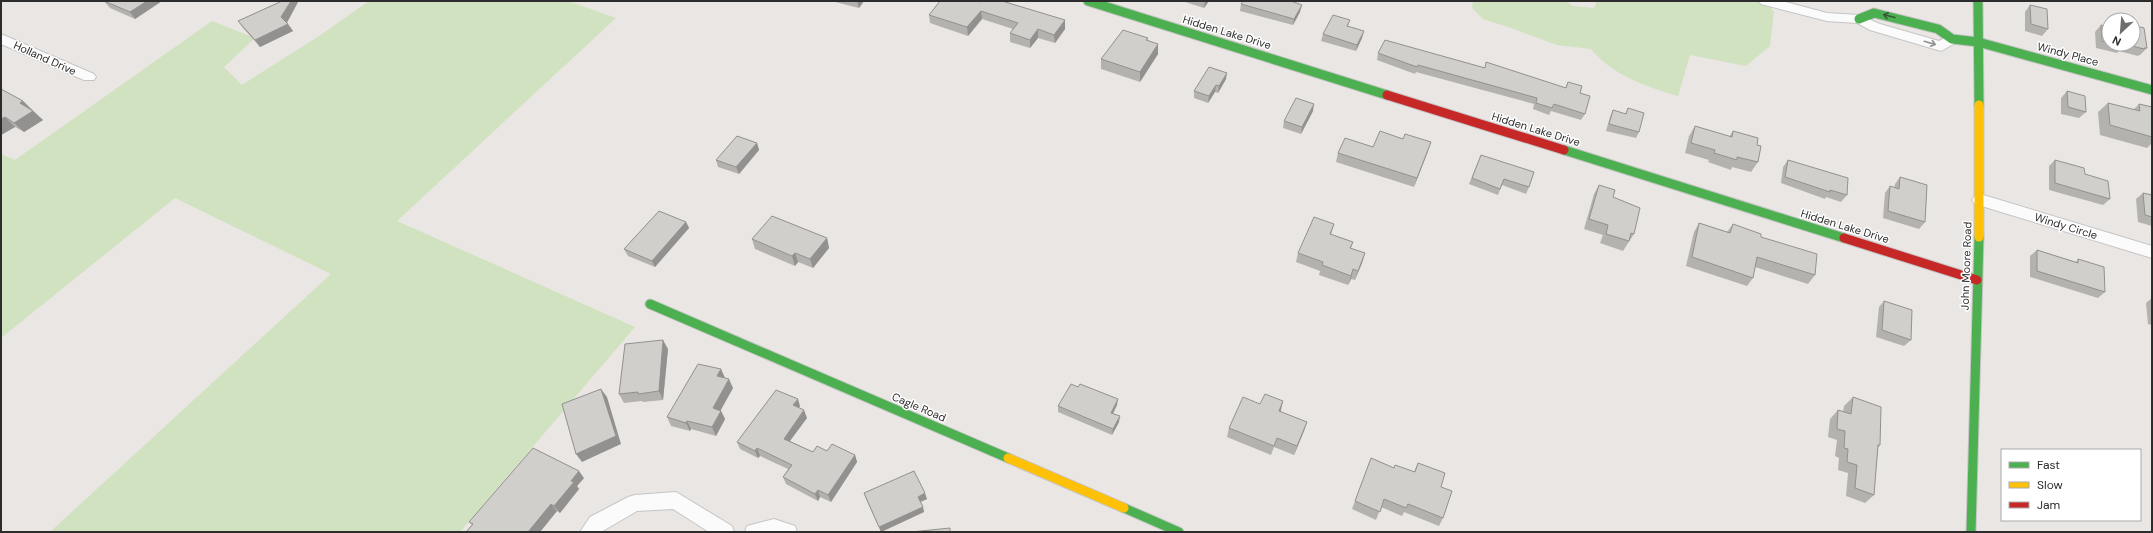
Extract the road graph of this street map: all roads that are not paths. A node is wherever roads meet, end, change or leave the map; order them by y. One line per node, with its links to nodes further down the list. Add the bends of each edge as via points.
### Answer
1 (1088, 1): 14 (street, Hidden Lake Drive)
2 (1766, 1): 4 (street, via 1827,17)
3 (1978, 1): 9 (street, John Moore Road)
4 (1859, 19): 5 (street, one-way to 4, via 1874,13); 6 (street, via 1875,28)
5 (1909, 21): 6 (street); 7 (street, via 1938,29)
6 (1907, 36): 7 (street, one-way to 7, via 1940,46)
7 (1952, 38): 9 (street, Windy Place)
8 (1, 39): 10 (street, Holland Drive)
9 (1978, 42): 11 (street, Windy Place); 12 (street, John Moore Road)
10 (88, 77)
11 (2152, 90)
12 (1980, 200): 13 (street, Windy Circle); 14 (street, John Moore Road)
13 (2152, 252)
14 (1977, 280): 21 (street, John Moore Road)
15 (650, 304): 20 (street, Cagle Road)
16 (589, 532): 17 (street, via 597,523 635,503 676,500)
17 (725, 532)
18 (754, 532): 19 (street, via 774,528)
19 (788, 532)
20 (1179, 532)
21 (1971, 532)

